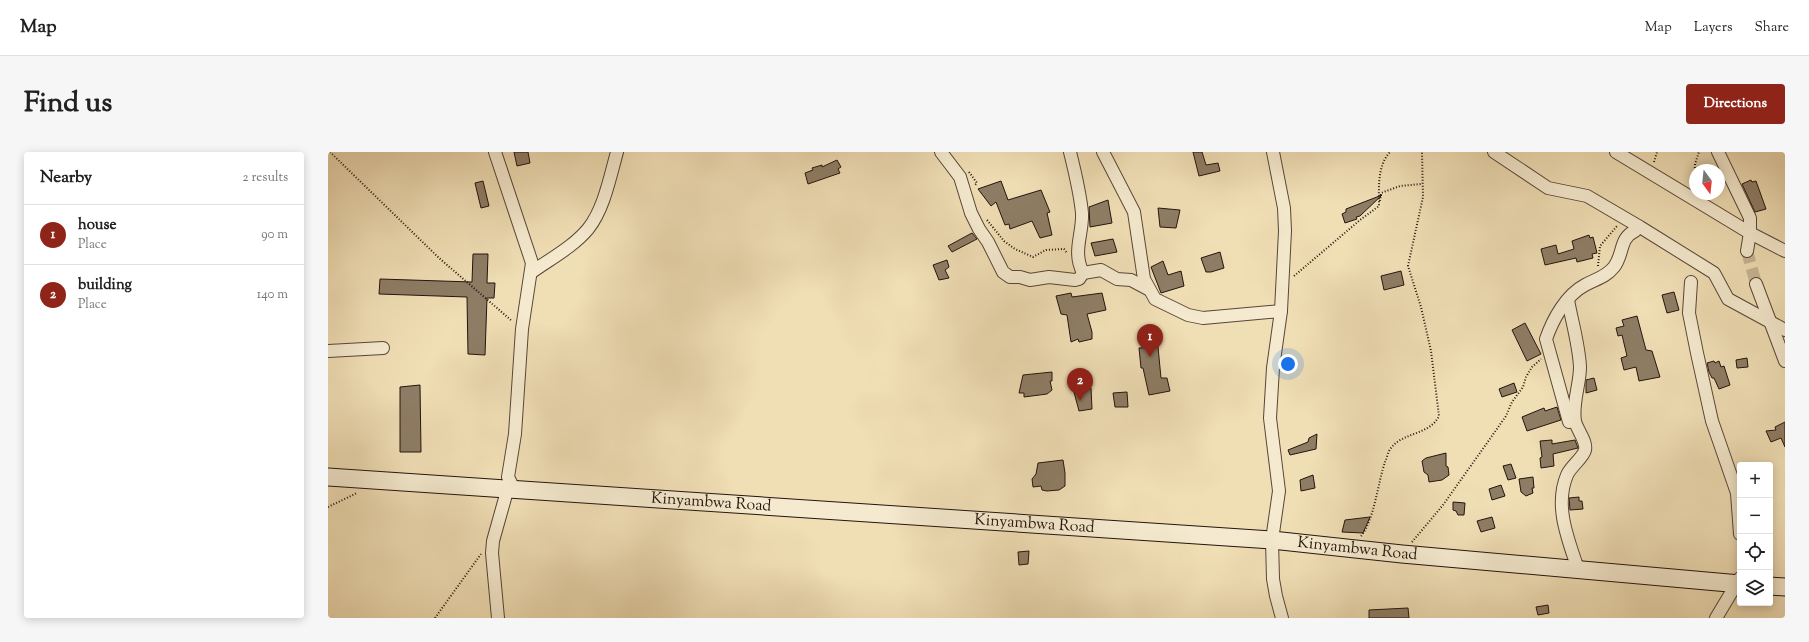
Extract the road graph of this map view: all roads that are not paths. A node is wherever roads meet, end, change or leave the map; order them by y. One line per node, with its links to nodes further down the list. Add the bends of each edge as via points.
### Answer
1 (495, 152): 15 (street, via 530,254)
2 (617, 152): 15 (street, via 603,198 588,228)
3 (941, 152): 14 (street, via 956,172 971,213 1003,272 1030,280 1049,277 1075,280 1078,279)
4 (1070, 152): 14 (street, via 1082,215)
5 (1103, 152): 18 (street, via 1134,212 1144,279)
6 (1273, 152): 20 (street, via 1284,208)
7 (1494, 152): 21 (street, via 1548,188 1587,196 1640,227 1714,273 1728,299)
8 (1616, 152): 11 (street)
9 (1718, 152): 11 (street, via 1750,218)
10 (1635, 231): 19 (street, via 1624,239 1622,252 1613,268 1598,280 1578,289)
11 (1750, 233): 12 (street); 13 (street)
12 (1747, 251)
13 (1785, 251)
14 (1081, 268): 18 (street, via 1101,270 1117,279 1131,280)
15 (532, 272): 28 (street, via 522,329 515,434 508,477)
16 (1690, 282): 29 (street, via 1689,313 1712,422)
17 (1756, 284): 21 (street)
18 (1148, 289): 20 (street, via 1155,299 1188,315 1203,318)
19 (1568, 300): 26 (street, via 1559,311 1546,339); 31 (street, via 1580,367 1575,414 1585,450 1569,470 1562,488 1561,503 1565,527)
20 (1281, 311): 30 (street, via 1273,368 1270,418 1279,491)
21 (1770, 322): 22 (street); 25 (street)
22 (1785, 330)
23 (382, 348): 24 (street)
24 (328, 351)
25 (1785, 361)
26 (1569, 422)
27 (328, 477): 28 (street, Kinyambwa Road)
28 (511, 491): 30 (street, Kinyambwa Road); 36 (street, via 493,541)
29 (1737, 498)
30 (1272, 540): 31 (street, Kinyambwa Road); 37 (street, via 1276,596)
31 (1578, 570): 32 (street, Kinyambwa Road)
32 (1737, 582)
33 (1737, 585): 38 (street)
34 (1773, 586): 35 (street)
35 (1785, 587)
36 (498, 618)
37 (1282, 618)
38 (1716, 618)

